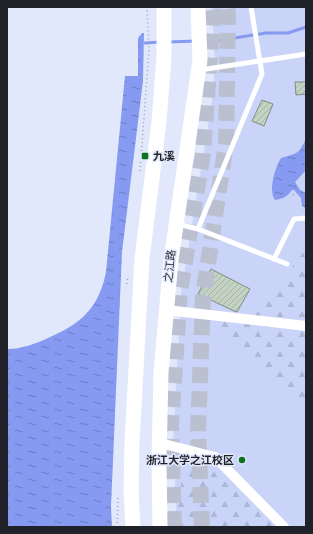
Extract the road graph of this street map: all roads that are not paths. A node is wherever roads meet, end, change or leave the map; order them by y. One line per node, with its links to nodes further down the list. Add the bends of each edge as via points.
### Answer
1 (164, 7): 14 (main road, via 159,122 142,259 132,442)
2 (198, 7): 5 (main road, 之江路)
3 (250, 7): 8 (lane, via 262,74)
4 (306, 54): 5 (lane)
5 (199, 70): 7 (main road, 之江路)
6 (306, 218): 9 (lane, via 294,219)
7 (175, 224): 8 (lane); 11 (main road, 之江路)
8 (198, 229): 9 (lane)
9 (274, 259): 10 (lane)
10 (288, 264)
11 (166, 310): 12 (street); 13 (main road, 之江路, via 161,372)
12 (306, 326)
13 (160, 442): 15 (main road, 之江路); 16 (street, via 215,457)
14 (133, 527)
15 (160, 527)
16 (284, 527)

